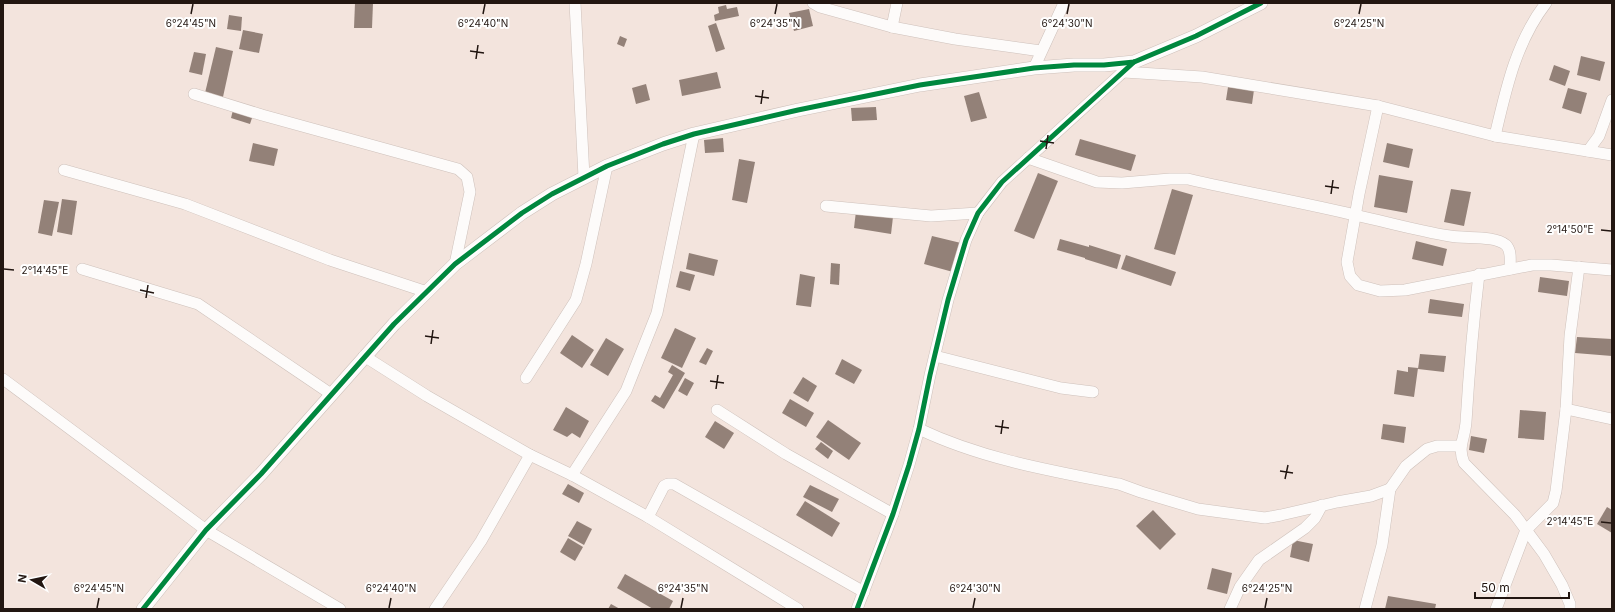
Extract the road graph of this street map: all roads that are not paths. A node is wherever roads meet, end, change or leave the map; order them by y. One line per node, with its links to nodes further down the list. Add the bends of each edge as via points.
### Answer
1 (575, 3): 22 (street)
2 (813, 3): 7 (street, via 820,8)
3 (897, 3): 7 (street)
4 (1064, 3): 8 (street)
5 (1261, 3): 9 (street, via 1196,36)
6 (1546, 3): 16 (street, via 1522,42 1507,84)
7 (892, 27): 8 (street)
8 (1041, 51): 10 (street)
9 (1134, 62): 10 (street); 11 (street)
10 (1034, 68): 15 (street, via 920,84)
11 (1124, 72): 14 (street, via 1202,77); 19 (street)
12 (194, 94): 26 (street, via 458,169 467,177 470,192)
13 (1612, 104): 17 (street, via 1599,136)
14 (1378, 106): 16 (street); 25 (street)
15 (694, 134): 20 (street); 45 (street, via 657,313 626,391)
16 (1495, 136): 17 (street)
17 (1588, 151): 18 (street)
18 (1612, 155)
19 (1028, 158): 24 (street, via 1002,182); 25 (street, via 1097,182 1122,184 1188,179)
20 (607, 166): 22 (street); 35 (street, via 576,300)
21 (64, 170): 32 (street, via 185,204 330,260)
22 (584, 177): 26 (street, via 522,213)
23 (826, 206): 24 (street, via 931,216)
24 (978, 213): 34 (street, via 948,300)
25 (1355, 215): 29 (street, via 1452,237 1498,241 1506,245 1510,251); 31 (street, via 1347,262 1350,276 1358,285 1380,291 1405,290)
26 (455, 264): 32 (street)
27 (1578, 267): 29 (street, via 1538,265); 30 (street); 39 (street, via 1570,336)
28 (82, 268): 38 (street, via 198,304)
29 (1510, 269): 31 (street)
30 (1612, 270)
31 (1478, 274): 43 (street, via 1465,429)
32 (427, 292): 33 (street)
33 (364, 356): 38 (street); 44 (street, via 427,396)
34 (935, 356): 37 (street, via 1061,388); 42 (street)
35 (526, 378)
36 (3, 379): 50 (street)
37 (1093, 392)
38 (331, 394): 50 (street, via 261,474)
39 (1566, 409): 41 (street); 51 (street, via 1553,503)
40 (717, 410): 48 (street, via 786,454)
41 (1612, 419)
42 (919, 429): 47 (street, via 979,453 1120,484 1198,509 1265,518); 48 (street)
43 (1460, 446): 46 (street, via 1438,446 1428,449 1406,466); 51 (street, via 1464,464 1515,515)
44 (530, 455): 45 (street); 55 (street, via 481,541)
45 (572, 475): 49 (street)
46 (1390, 489): 47 (street, via 1371,496); 59 (street, via 1382,545)
47 (1322, 505): 58 (street, via 1305,528 1259,560 1240,587)
48 (893, 514): 52 (street)
49 (648, 517): 52 (street, via 664,486 674,484); 56 (street)
50 (206, 530): 53 (street); 54 (street)
51 (1526, 530): 60 (street); 61 (street, via 1562,585)
52 (864, 592): 57 (street)
53 (143, 609)
54 (340, 609)
55 (435, 609)
56 (798, 609)
57 (857, 609)
58 (1230, 609)
59 (1365, 609)
60 (1496, 609)
61 (1570, 609)

